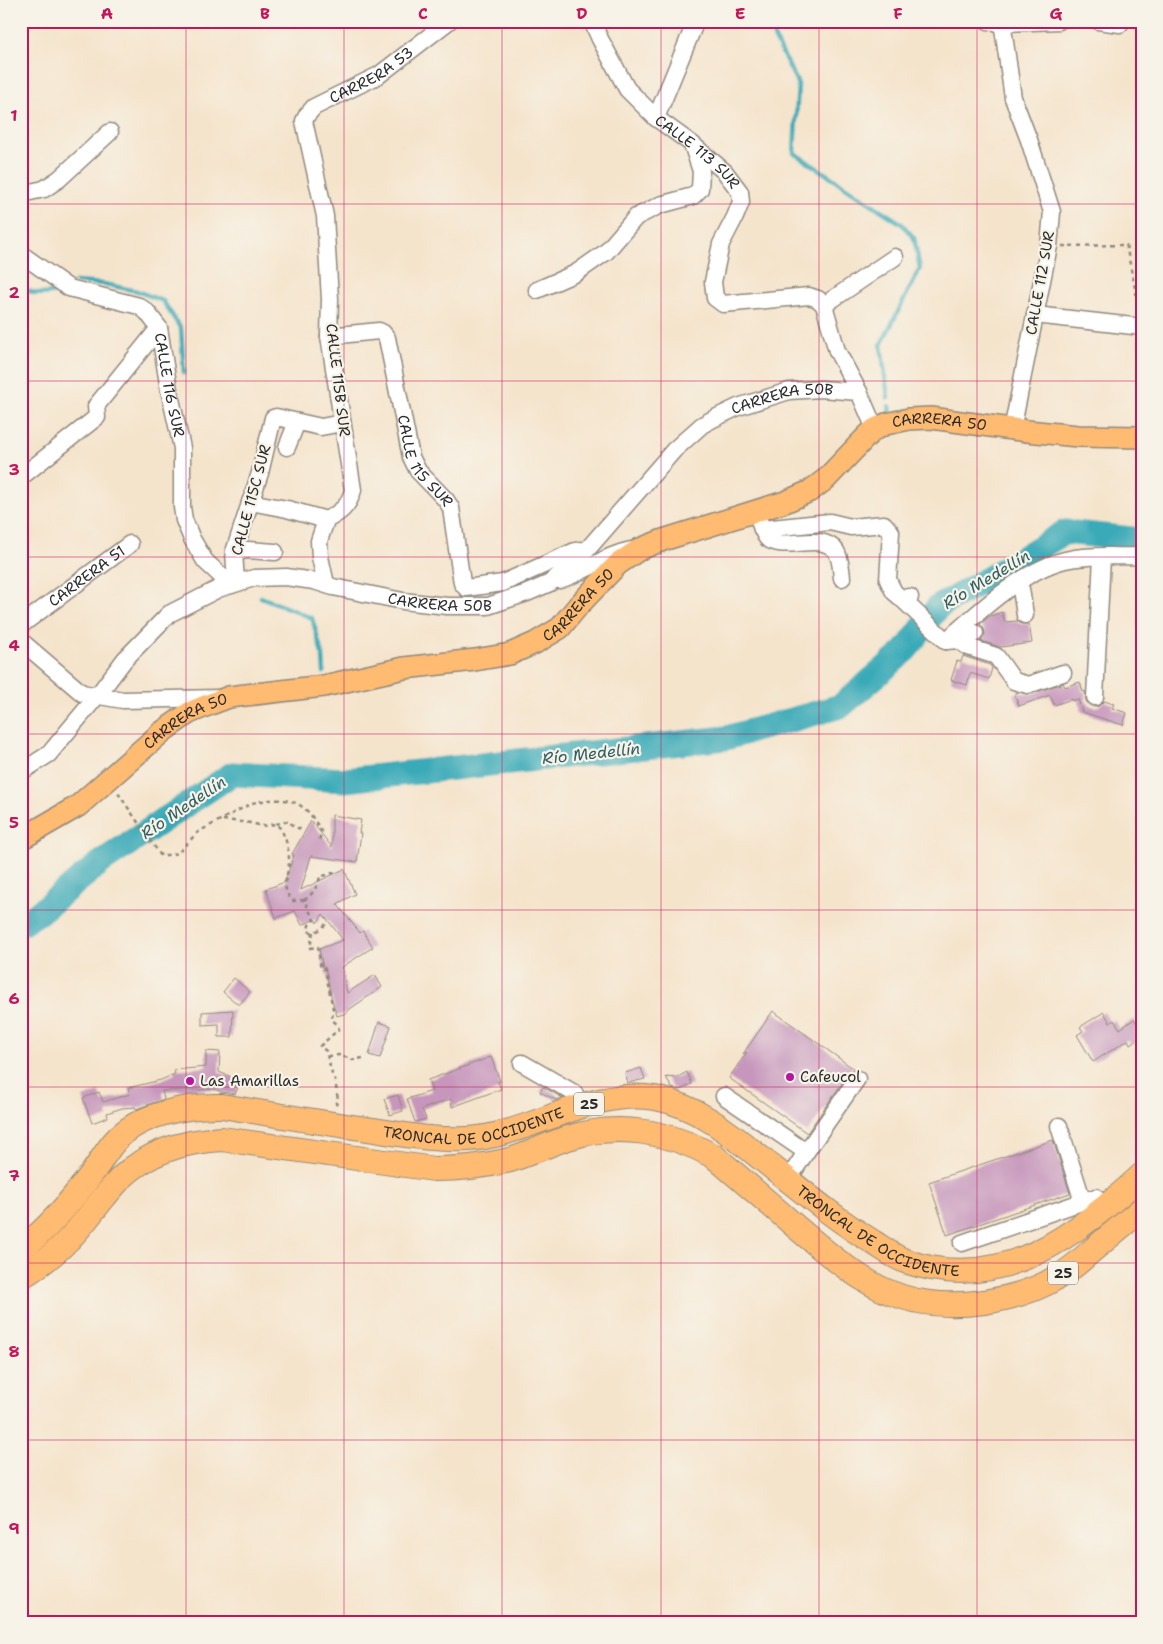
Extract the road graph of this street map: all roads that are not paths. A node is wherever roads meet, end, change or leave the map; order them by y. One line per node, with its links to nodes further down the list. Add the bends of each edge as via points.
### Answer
1 (448, 21): 8 (street, CARRERA 53, via 379,75)
2 (592, 21): 9 (street, CALLE 113 SUR, via 627,89)
3 (696, 21): 9 (street)
4 (1059, 21): 6 (street)
5 (1098, 21): 7 (street)
6 (997, 22): 17 (street, CALLE 112 SUR, via 1013,98 1052,212 1049,246)
7 (1120, 24)
8 (314, 107): 20 (street, CALLE 115B SUR, via 304,121 324,216 330,300)
9 (656, 118): 11 (street, CALLE 113 SUR)
10 (110, 132): 12 (street, via 59,179 44,189)
11 (692, 144): 15 (street, via 701,171 700,189 693,196 660,205 636,217 606,252 576,273); 16 (street, CALLE 113 SUR, via 725,172 740,192 741,202 721,244 713,282 715,298 723,304 809,296)
12 (21, 194)
13 (21, 254): 19 (street, CALLE 116 SUR, via 69,288 140,306)
14 (896, 257): 16 (street)
15 (537, 290)
16 (824, 305): 21 (street, via 837,351)
17 (1035, 314): 18 (street); 25 (street, CALLE 112 SUR)
18 (1142, 327)
19 (159, 328): 28 (street, via 96,406 97,417); 42 (street, CALLE 116 SUR, via 182,448 184,520 205,561)
20 (328, 336): 23 (street, CALLE 115B SUR); 34 (street, CALLE 115 SUR, via 379,330 387,338 411,457 418,471 451,508 462,583 466,588 503,583 575,551)
21 (859, 392): 24 (street); 34 (street, CARRERA 50B, via 790,391 738,407 702,425 674,450)
22 (297, 422): 23 (street, via 321,427); 27 (street); 29 (street, CALLE 115C SUR, via 273,418)
23 (342, 423): 30 (street, CALLE 115B SUR, via 354,490 339,514)
24 (875, 429): 25 (main road, CARRERA 50, via 909,419 931,418); 31 (main road, CARRERA 50, via 826,479)
25 (1012, 430): 26 (main road, CARRERA 50)
26 (1142, 437)
27 (287, 447)
28 (21, 477)
29 (250, 502): 30 (street); 35 (street, CALLE 115C SUR)
30 (326, 520): 43 (street, via 319,541)
31 (759, 521): 33 (main road, CARRERA 50, via 687,532); 39 (street, via 767,538 774,542 812,542 826,544 835,550); 47 (street, via 830,522 851,527 884,524 891,532 888,580 894,592)
32 (130, 544): 45 (street, CARRERA 51)
33 (648, 546): 40 (street, via 618,552 570,577); 51 (main road, CARRERA 50, via 618,564 560,628 510,654 404,668 324,686)
34 (586, 550): 40 (street, CARRERA 50B)
35 (234, 552): 36 (street); 42 (street, CALLE 115C SUR)
36 (275, 552)
37 (1142, 556): 38 (street)
38 (1102, 557): 41 (street, via 1066,559 1045,566); 52 (street)
39 (842, 578)
40 (550, 583): 43 (street, CARRERA 50B, via 481,607 403,601)
41 (1018, 583): 44 (street); 47 (street, via 973,616)
42 (233, 584): 43 (street, CARRERA 50B, via 254,578 286,577); 50 (street, CARRERA 50B, via 170,614 125,659)
43 (326, 584)
44 (1025, 615)
45 (21, 625)
46 (975, 633): 47 (street)
47 (952, 640): 49 (street, via 996,656 1014,681 1028,685)
48 (21, 641): 50 (street, via 82,692)
49 (1063, 673)
50 (97, 696): 51 (street, via 123,700); 53 (street, CARRERA 50B, via 48,754)
51 (229, 697): 54 (main road, CARRERA 50, via 189,713 162,732 78,806)
52 (1095, 697)
53 (21, 772)
54 (21, 839)
55 (522, 1063): 58 (street, via 574,1093)
56 (857, 1079): 60 (street)
57 (724, 1096): 60 (street)
58 (583, 1106): 62 (highway, TRONCAL DE OCCIDENTE / 25, via 638,1097 671,1102 725,1130); 65 (highway, TRONCAL DE OCCIDENTE / 25, via 469,1140 433,1138 222,1106 166,1112 130,1129 115,1141 60,1212)
59 (1059, 1126): 64 (street, via 1090,1199)
60 (806, 1152): 62 (street)
61 (1142, 1175): 62 (highway, TRONCAL DE OCCIDENTE / 25, via 1105,1208 1051,1246 1015,1262 964,1272 907,1262 889,1253 848,1227)
62 (788, 1180)
63 (1142, 1209): 66 (highway, TRONCAL DE OCCIDENTE / 25, via 1058,1278 1018,1294 992,1300 941,1304 896,1296 858,1277 835,1261 715,1157 696,1146 657,1134 623,1129 588,1133 513,1159 461,1169 434,1169 222,1139 199,1140 156,1153 137,1164 121,1178 71,1238)
64 (962, 1243)
65 (21, 1249)
66 (21, 1277)

